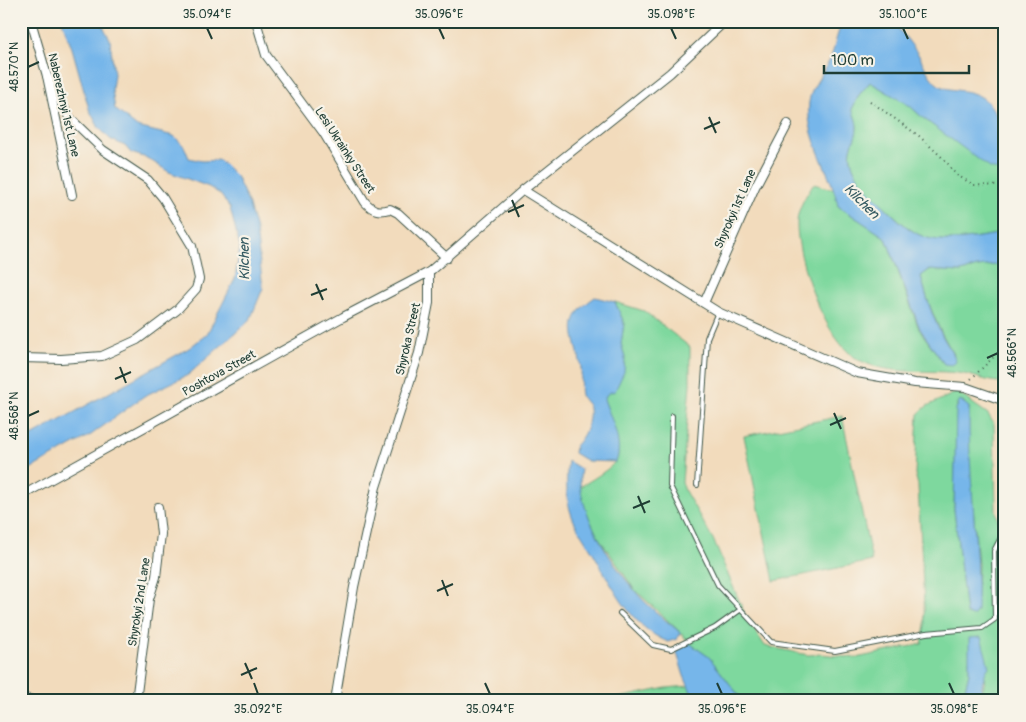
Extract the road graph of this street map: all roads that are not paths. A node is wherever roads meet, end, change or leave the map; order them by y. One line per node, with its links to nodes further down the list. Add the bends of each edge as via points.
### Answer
1 (31, 21): 4 (street, Naberezhnyi 1st Lane)
2 (256, 21): 8 (street, Lesi Ukrainky Street, via 266,55 323,132 366,202 372,209 390,209 398,213)
3 (724, 21): 6 (street, via 670,73)
4 (47, 76): 7 (street, Naberezhnyi 1st Lane); 12 (street, via 69,117 103,150 148,180 162,198 192,246 199,279 196,289 177,310 137,340 102,356)
5 (788, 124): 10 (street, Shyrokyi 1st Lane, via 755,187)
6 (523, 190): 8 (street); 10 (street)
7 (72, 195)
8 (447, 258): 9 (street)
9 (429, 272): 16 (street, Poshtova Street); 24 (street, Shyroka Street, via 429,304 419,353 376,487 354,586)
10 (704, 303): 11 (street)
11 (718, 312): 13 (street, via 857,373 963,387); 15 (lane, via 707,338)
12 (21, 358)
13 (1005, 401)
14 (672, 416): 19 (lane, via 670,486 718,585)
15 (697, 485)
16 (21, 496)
17 (158, 507): 23 (street, Shyrokyi 2nd Lane, via 161,534)
18 (1005, 530): 19 (lane, via 994,552 995,619 982,628 926,634 835,651 771,642)
19 (740, 610): 20 (lane, via 715,628 671,649 653,645)
20 (620, 613)
21 (21, 697): 22 (street)
22 (37, 701)
23 (136, 701)
24 (335, 701)

